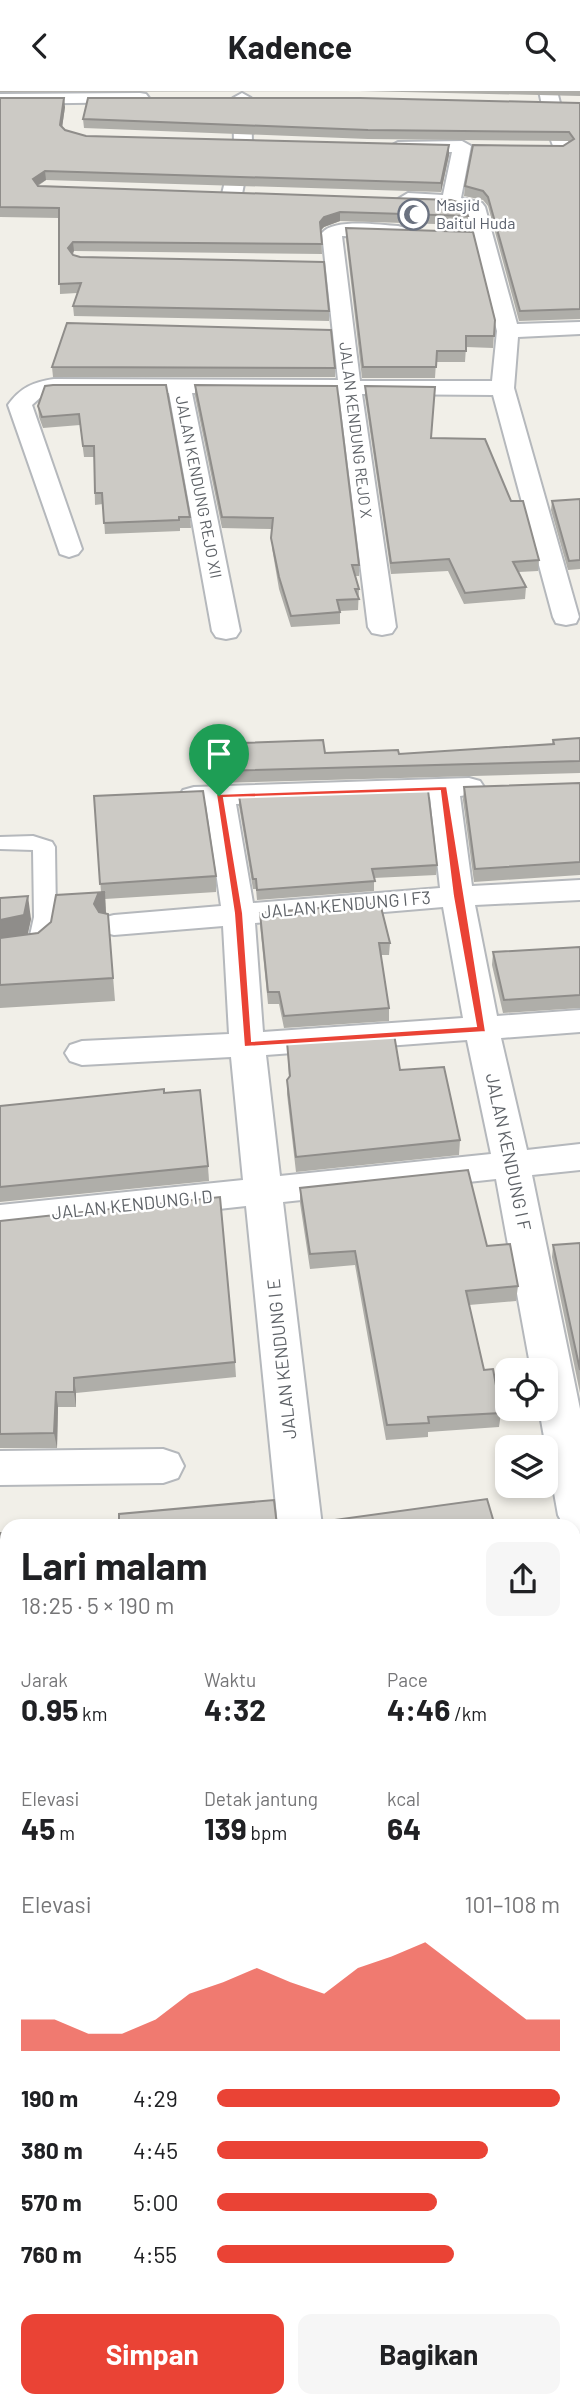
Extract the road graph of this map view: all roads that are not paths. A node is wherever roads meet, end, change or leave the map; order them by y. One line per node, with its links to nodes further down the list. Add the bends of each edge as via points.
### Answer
1 (161, 98): 4 (street)
2 (242, 98): 12 (street, via 243,143)
3 (0, 99): 4 (street)
4 (78, 99): 7 (street)
5 (545, 100): 6 (street); 10 (street)
6 (570, 104)
7 (74, 122)
8 (382, 147): 14 (street, via 468,146)
9 (537, 147): 10 (street)
10 (562, 148): 11 (street)
11 (580, 168)
12 (232, 194)
13 (384, 198): 14 (street)
14 (452, 201): 17 (street, via 475,207)
15 (418, 232): 19 (street, JALAN KENDUNG REJO X, via 332,233)
16 (457, 233): 17 (street)
17 (482, 234): 23 (street)
18 (310, 263): 19 (street)
19 (337, 263): 22 (street, JALAN KENDUNG REJO X)
20 (580, 328): 23 (street)
21 (317, 330): 22 (street)
22 (344, 331): 26 (street, JALAN KENDUNG REJO X)
23 (508, 331): 25 (street)
24 (179, 387): 26 (street, JALAN KENDUNG REJO XII); 27 (street, via 47,386 26,395 20,405); 30 (street, JALAN KENDUNG REJO XII)
25 (503, 388): 26 (street, JALAN KENDUNG REJO XII); 28 (street)
26 (350, 389): 29 (street, JALAN KENDUNG REJO X)
27 (69, 549)
28 (566, 617)
29 (382, 627)
30 (226, 631)
31 (498, 786): 32 (street)
32 (444, 788): 33 (street); 37 (street, JALAN KENDUNG I F)
33 (219, 796): 34 (street); 38 (street, JALAN KENDUNG I E)
34 (169, 797)
35 (0, 843): 40 (lane, via 33,842 44,847 45,917 40,944)
36 (580, 890): 37 (street, JALAN KENDUNG I F3)
37 (457, 896): 38 (street, JALAN KENDUNG I F3); 42 (street, JALAN KENDUNG I F)
38 (238, 913): 39 (street, JALAN KENDUNG I F3); 43 (street, JALAN KENDUNG I E)
39 (114, 925)
40 (0, 952)
41 (580, 1021): 42 (street)
42 (482, 1029): 43 (street); 46 (street, JALAN KENDUNG I F)
43 (247, 1045): 44 (street); 47 (street, JALAN KENDUNG I E)
44 (82, 1053)
45 (580, 1157): 46 (street)
46 (511, 1162): 47 (street); 51 (street, JALAN KENDUNG I F)
47 (263, 1191): 48 (street, JALAN KENDUNG I D); 52 (street, JALAN KENDUNG I E)
48 (0, 1219)
49 (163, 1466): 50 (street)
50 (0, 1468)
51 (580, 1515)
52 (299, 1519)

